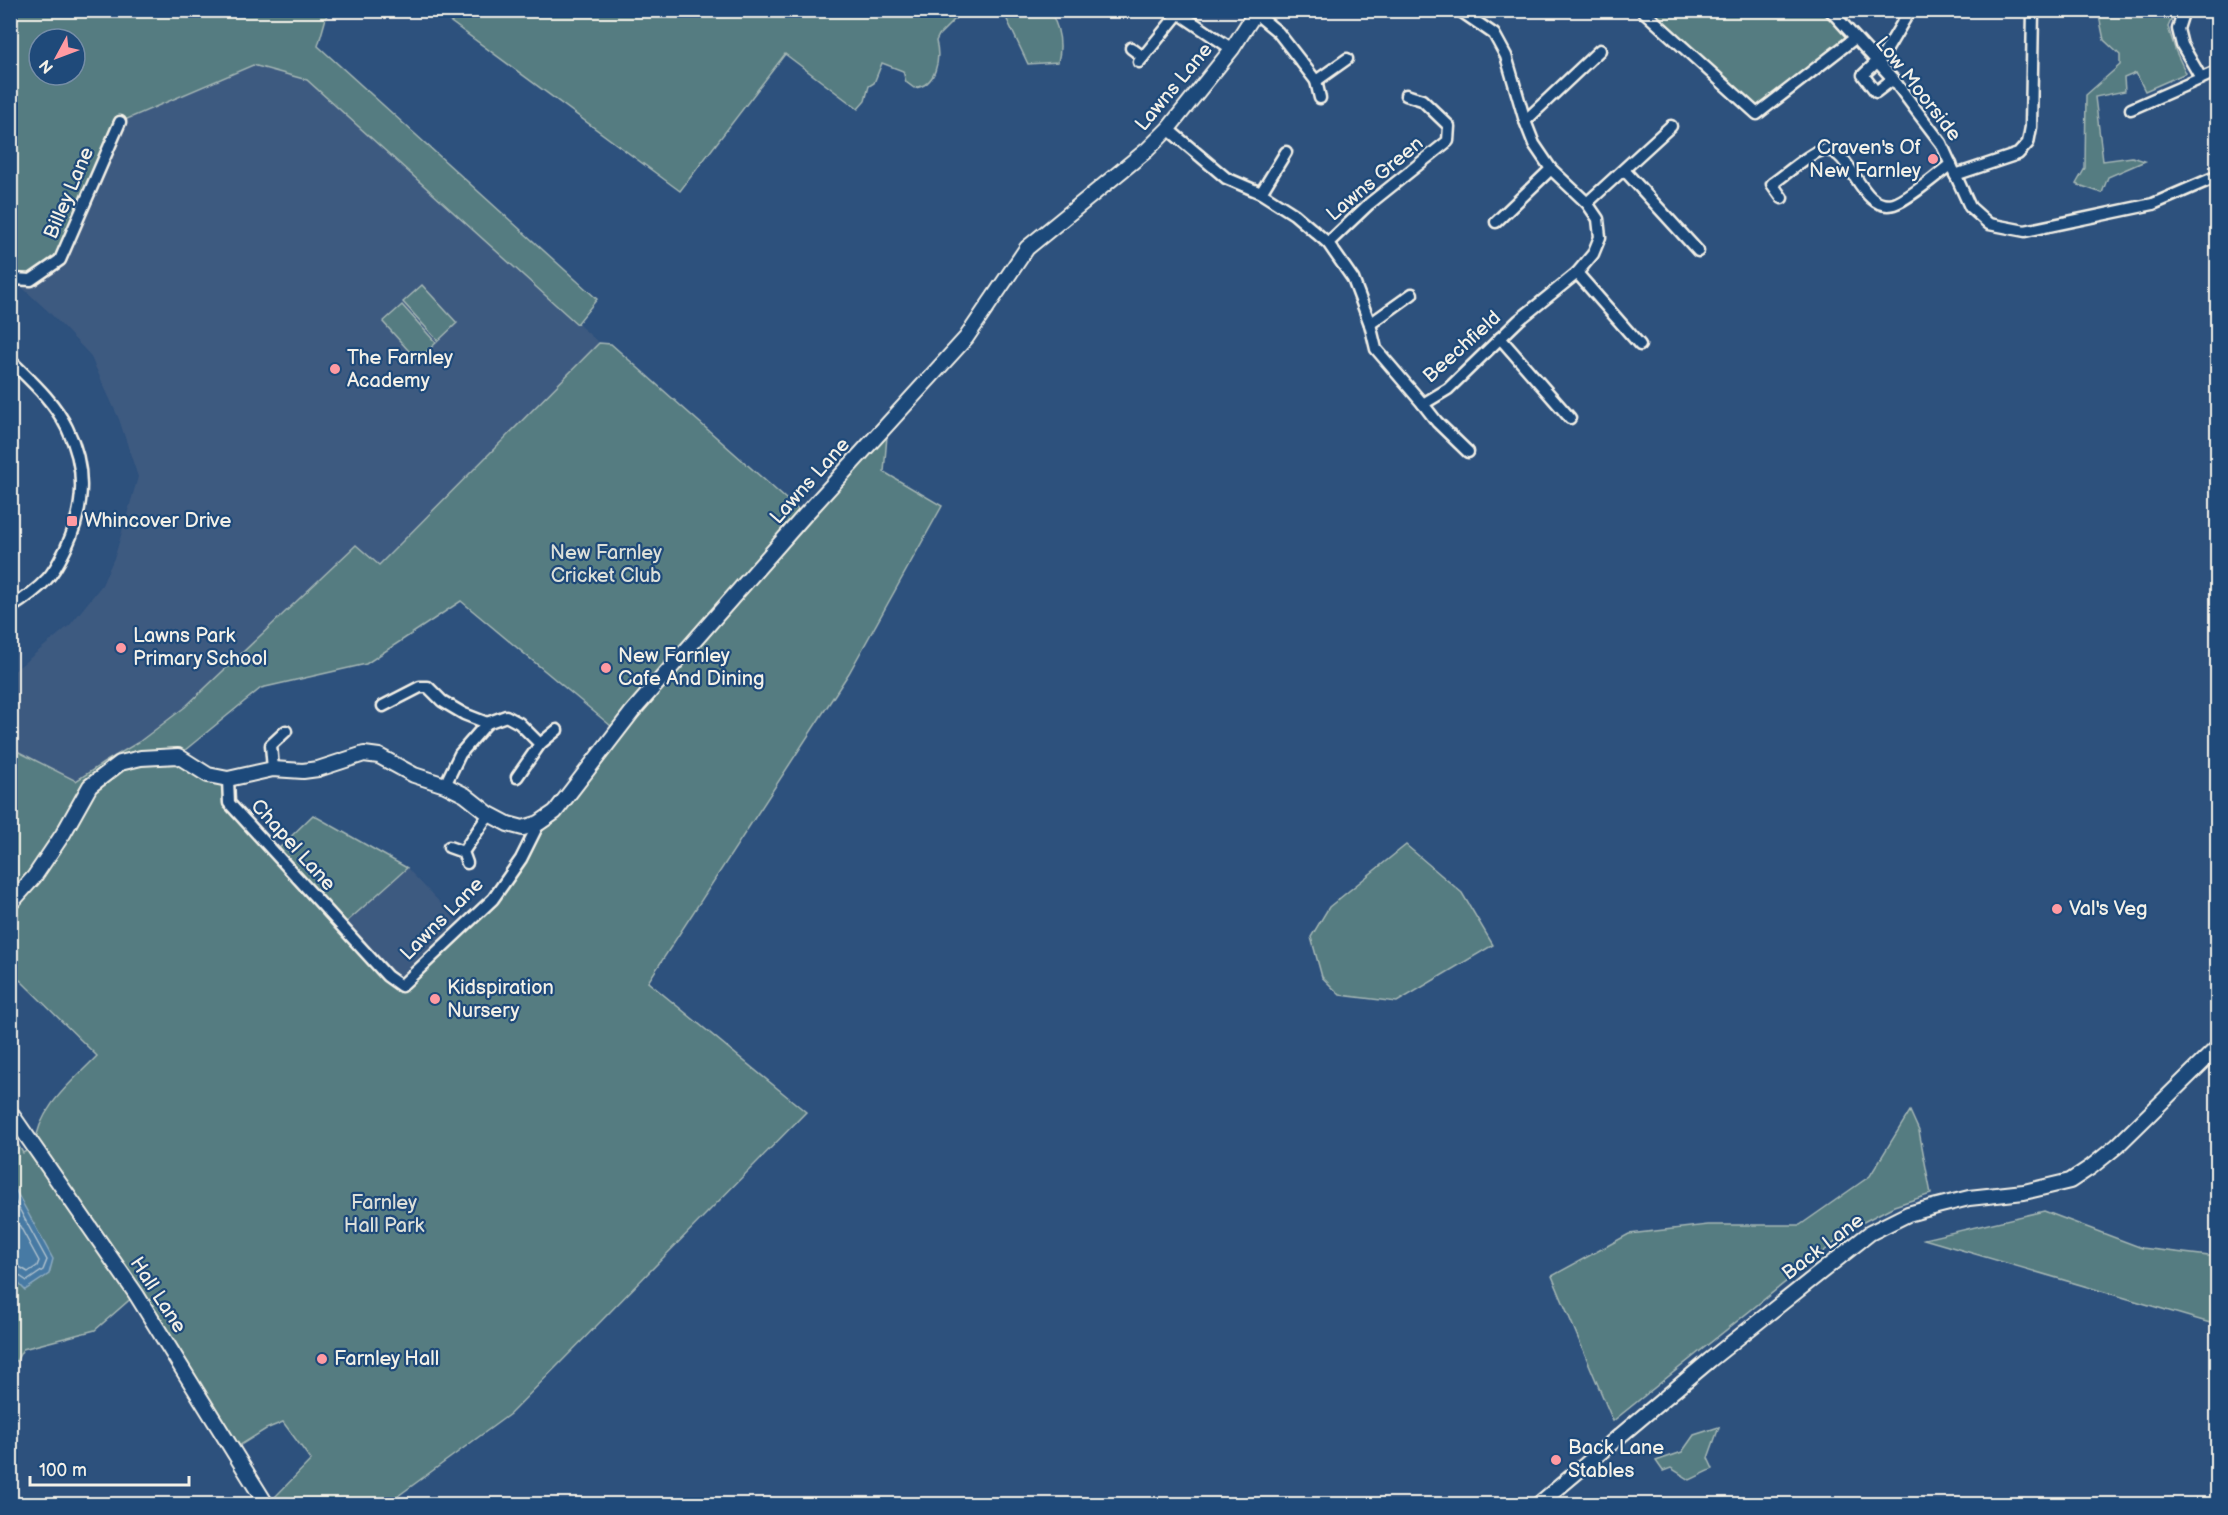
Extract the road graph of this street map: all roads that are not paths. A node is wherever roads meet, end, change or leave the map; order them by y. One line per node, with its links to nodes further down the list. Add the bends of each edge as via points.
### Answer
1 (1459, 10): 23 (street, Beechfield, via 1494,34 1506,56)
2 (1642, 10): 9 (street, via 1757,114)
3 (1830, 10): 9 (street, Low Moorside)
4 (1910, 10): 14 (street)
5 (2034, 10): 30 (street, via 2028,143 2018,154)
6 (2184, 10): 16 (street, via 2178,29 2182,45)
7 (1176, 12): 10 (street, via 1141,59); 11 (street)
8 (1256, 12): 11 (street, Lawns Lane); 18 (street, via 1278,32)
9 (1855, 38): 14 (street, Low Moorside)
10 (1131, 48)
11 (1232, 49): 25 (street, Lawns Lane)
12 (1600, 50): 23 (street)
13 (1347, 59): 18 (street)
14 (1878, 63): 17 (street, Low Moorside); 17 (street, via 1863,75 1876,92)
15 (2217, 71): 16 (street)
16 (2201, 78): 21 (street)
17 (1893, 79): 27 (street, Low Moorside, via 1941,143)
18 (1316, 81): 20 (street)
19 (1406, 95): 36 (street, Lawns Green, via 1422,100 1449,126 1448,141 1369,204)
20 (1320, 98)
21 (2131, 109)
22 (120, 122): 39 (street, Billey Lane, via 60,260 31,279)
23 (1525, 122): 28 (street, Beechfield)
24 (1671, 126): 29 (street)
25 (1168, 129): 32 (street, Beechfield, via 1226,178); 59 (street, Lawns Lane, via 1027,248 966,338 640,703 555,812)
26 (1286, 152): 32 (street)
27 (1951, 164): 30 (street, Low Moorside); 33 (street, via 1896,204 1881,205 1868,197 1846,162 1832,151 1818,151 1772,184)
28 (1551, 170): 34 (street, Beechfield); 35 (street)
29 (1624, 170): 34 (street); 37 (street)
30 (1955, 176): 31 (street, Low Moorside, via 1970,207 1989,224 2025,231 2153,204)
31 (2217, 176)
32 (1261, 193): 36 (street, Beechfield)
33 (1782, 198)
34 (1587, 202): 38 (street, Beechfield, via 1598,219 1600,237 1593,255)
35 (1496, 222)
36 (1328, 243): 41 (street, Beechfield, via 1353,279)
37 (1698, 251)
38 (1577, 273): 42 (street, Beechfield); 43 (street)
39 (10, 281)
40 (1412, 294): 41 (street)
41 (1370, 324): 45 (street, Beechfield, via 1376,349)
42 (1500, 338): 45 (street, Beechfield, via 1448,389); 46 (street)
43 (1640, 345)
44 (10, 360): 48 (street, via 54,406 67,428 79,459 82,485 76,526 61,559 48,578)
45 (1423, 404): 47 (street)
46 (1570, 418)
47 (1468, 452)
48 (10, 608)
49 (383, 706): 50 (street, via 420,687 428,687 442,701)
50 (487, 723): 53 (street, via 506,716); 57 (street, via 460,754)
51 (557, 730): 53 (street)
52 (286, 731): 54 (street, via 271,745)
53 (540, 744): 55 (street)
54 (273, 769): 56 (street); 57 (street, via 303,771 364,754 379,756 414,775)
55 (517, 777)
56 (228, 779): 61 (street, via 208,775 178,756 141,758 120,764 90,786 34,877); 62 (street, Chapel Lane, via 229,803)
57 (445, 785): 58 (street)
58 (489, 814): 59 (street, via 523,828); 60 (street, via 465,858)
59 (538, 823): 62 (street, Lawns Lane, via 521,858 493,899)
60 (449, 848)
61 (10, 904)
62 (401, 986)
63 (2217, 1047): 66 (street, Back Lane, via 2116,1146 2070,1182 1937,1206 1908,1214 1870,1233 1710,1360)
64 (10, 1112): 65 (street, Hall Lane, via 136,1294)
65 (266, 1504)
66 (1539, 1504)

